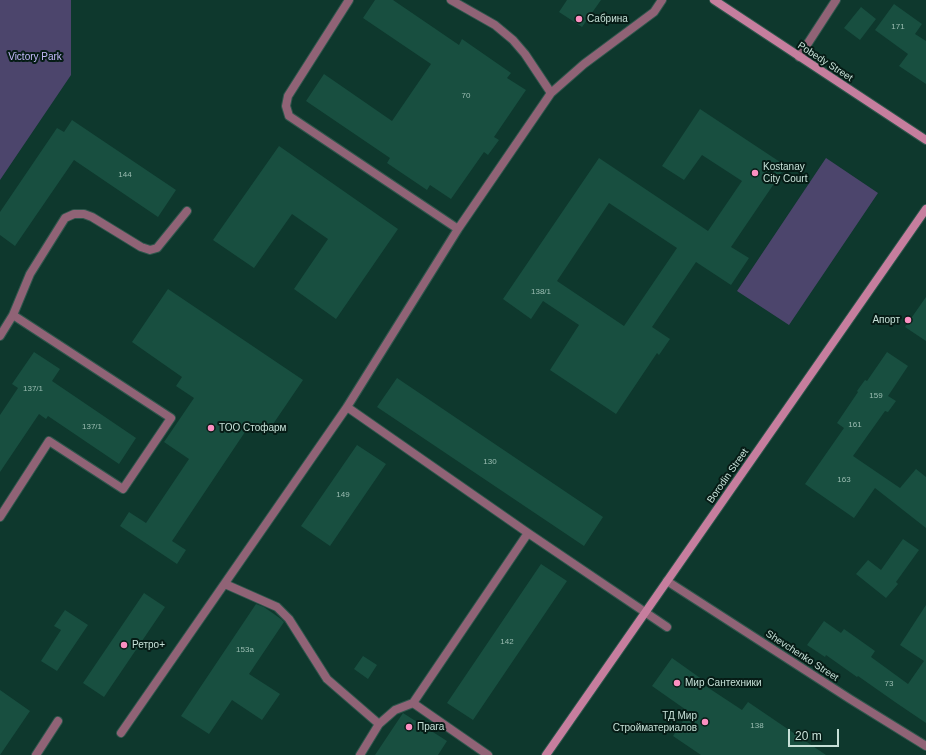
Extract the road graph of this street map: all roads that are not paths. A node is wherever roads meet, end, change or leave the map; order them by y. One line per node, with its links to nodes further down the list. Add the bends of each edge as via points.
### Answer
1 (349, 0): 11 (street, via 288,96 286,106 289,116)
2 (451, 0): 7 (street, via 495,25 513,40)
3 (662, 0): 7 (street, via 654,12 584,64)
4 (714, 0): 6 (street, Pobedy Street)
5 (836, 0): 6 (street)
6 (799, 57): 8 (street, Pobedy Street)
7 (551, 93): 11 (street)
8 (926, 140)
9 (926, 209): 17 (street, Borodin Street)
10 (188, 211): 12 (street, via 157,248 150,250 92,217 74,214 65,218 30,274)
11 (458, 229): 14 (street)
12 (13, 315): 13 (street); 15 (street, via 171,418 123,489 49,442)
13 (0, 336)
14 (347, 407): 16 (street); 18 (street)
15 (0, 517)
16 (528, 533): 19 (street); 21 (street)
17 (667, 581): 19 (street, Borodin Street); 25 (street, Shevchenko Street)
18 (225, 584): 23 (street, via 277,608 289,619 327,679); 24 (street)
19 (646, 613): 20 (street); 29 (street, Borodin Street)
20 (667, 627)
21 (413, 703): 23 (street, via 395,710); 28 (street)
22 (58, 721): 26 (street)
23 (380, 724): 27 (street)
24 (121, 733)
25 (926, 746)
26 (36, 755)
27 (360, 755)
28 (488, 755)
29 (546, 755)

